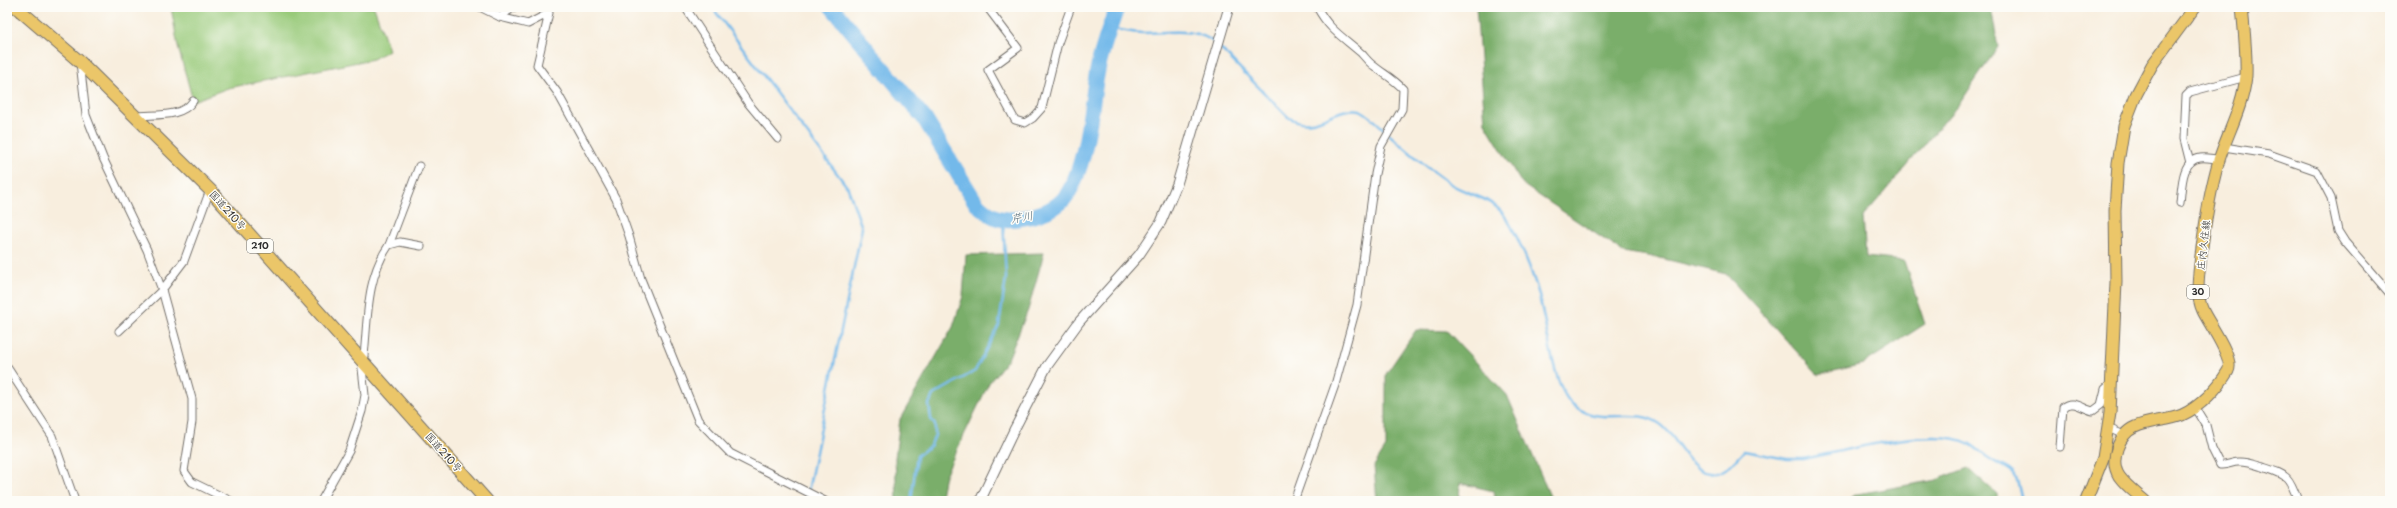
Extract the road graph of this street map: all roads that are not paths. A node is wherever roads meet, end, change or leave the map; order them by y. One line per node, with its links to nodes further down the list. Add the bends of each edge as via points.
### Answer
1 (16, 7): 12 (highway, 国道210号 / 210)
2 (480, 7): 11 (street)
3 (514, 7): 11 (street)
4 (685, 7): 16 (street, via 748,103)
5 (987, 7): 6 (street, via 1018,48 988,70 1015,120 1025,123 1042,108 1058,43)
6 (1071, 7)
7 (1317, 7): 41 (street, via 1324,21 1338,36 1403,88 1402,109 1381,146 1355,312 1335,385)
8 (2195, 7): 30 (main road, via 2152,65 2136,95 2124,126 2118,163 2115,210 2116,282)
9 (2242, 7): 13 (main road, 庄内久住線 / 30)
10 (1229, 8): 40 (street, via 1171,199 1155,232 1047,366)
11 (500, 17): 39 (street, via 528,24 549,13 537,65 557,92 616,199 641,279 698,420 730,453)
12 (80, 62): 15 (highway, 国道210号 / 210); 25 (street, via 86,115 103,158 147,250)
13 (2246, 77): 17 (main road, 庄内久住線 / 30, via 2242,99); 19 (street, via 2190,92 2186,96 2184,139)
14 (193, 101): 15 (street, via 187,109 177,113)
15 (137, 116): 21 (highway, 国道210号 / 210)
16 (778, 139)
17 (2224, 146): 18 (main road, 庄内久住線 / 30); 26 (street, via 2269,154 2317,171 2331,198 2338,231 2344,242)
18 (2220, 160): 19 (street, via 2200,158); 31 (main road, 庄内久住線 / 30, via 2207,207 2198,289 2203,310 2229,359 2229,370)
19 (2190, 163): 22 (street, via 2185,169)
20 (419, 166): 23 (street)
21 (210, 190): 25 (street, via 184,261); 28 (highway, 国道210号 / 210)
22 (2180, 203)
23 (389, 245): 24 (street, via 400,242); 28 (street, via 376,267 371,283 364,356)
24 (421, 246)
25 (162, 290): 27 (street); 36 (street, via 192,399 192,422 184,471 192,482)
26 (2390, 294)
27 (119, 331)
28 (361, 360): 37 (street, via 365,395 362,412 349,451); 38 (highway, 国道210号 / 210)
29 (7, 367): 35 (street, via 52,436)
30 (2112, 383): 32 (main road); 34 (street, via 2104,389 2101,405 2093,410 2084,409 2076,404 2064,406)
31 (2195, 407): 33 (main road, 庄内久住線 / 30, via 2182,415 2135,427); 44 (street, via 2206,425 2212,449 2220,465 2249,462 2280,471 2286,477)
32 (2108, 428): 33 (street); 42 (main road, via 2103,458)
33 (2124, 435): 43 (main road, via 2119,443 2116,461 2118,474 2126,485)
34 (2060, 447)
35 (75, 501)
36 (231, 501)
37 (321, 501)
38 (487, 501)
39 (825, 501)
40 (980, 501)
41 (1294, 501)
42 (2086, 501)
43 (2145, 501)
44 (2298, 501)

